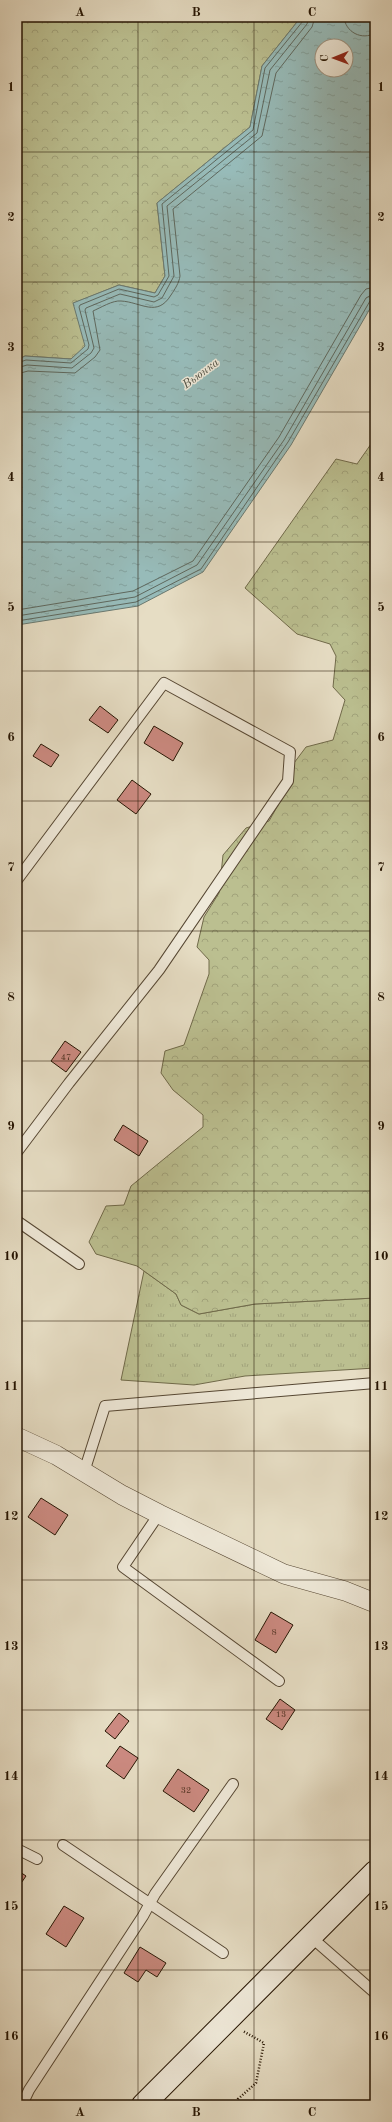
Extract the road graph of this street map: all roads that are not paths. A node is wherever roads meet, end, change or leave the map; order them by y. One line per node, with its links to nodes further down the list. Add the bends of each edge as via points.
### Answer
1 (17, 880): 2 (lane, via 164,683 290,752 288,781 159,970)
2 (17, 1152)
3 (17, 1222): 4 (lane)
4 (79, 1264)
5 (375, 1383): 7 (lane, via 105,1406)
6 (17, 1437): 7 (street, via 56,1455)
7 (84, 1472): 8 (street)
8 (159, 1514): 9 (street, via 284,1574 346,1591); 10 (lane, via 123,1567)
9 (375, 1603)
10 (278, 1681)
11 (233, 1784): 16 (lane)
12 (63, 1845): 16 (lane)
13 (17, 1849): 14 (lane)
14 (37, 1860)
15 (375, 1872): 17 (main road)
16 (150, 1904): 18 (lane); 20 (lane, via 28,2090)
17 (311, 1937): 19 (lane); 21 (main road)
18 (223, 1953)
19 (375, 1993)
20 (22, 2105)
21 (143, 2105)

